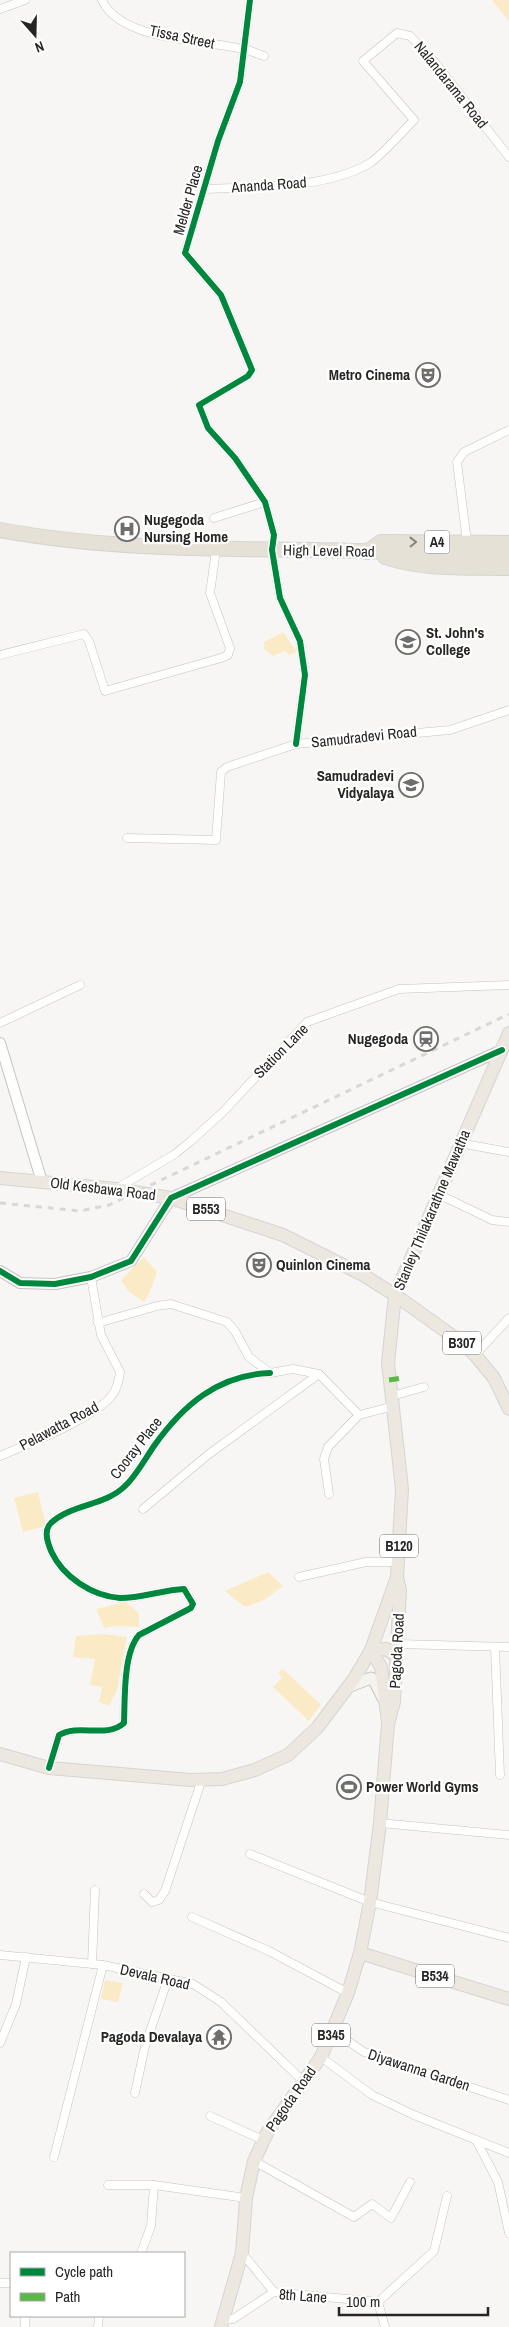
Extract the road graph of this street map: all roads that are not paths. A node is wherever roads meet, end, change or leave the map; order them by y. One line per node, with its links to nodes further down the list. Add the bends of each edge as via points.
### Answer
1 (25, 0): 4 (street)
2 (102, 0): 5 (street, Tissa Street, via 108,12 132,26 166,36)
3 (250, 0): 5 (street, Melder Place)
4 (0, 9)
5 (243, 49): 6 (street, Tissa Street); 9 (street, Melder Place, via 240,82)
6 (264, 56)
7 (362, 61): 8 (street, Nalandarama Road, via 397,33 410,36 433,60); 9 (street, Ananda Road, via 414,120 372,162 308,183)
8 (509, 157)
9 (204, 189): 11 (street, Melder Place, via 185,253 221,295 252,370 248,376 199,406 208,428 235,458)
10 (509, 430): 14 (street, via 464,452 457,462)
11 (265, 502): 12 (street); 17 (street, Melder Place, via 274,535)
12 (214, 518)
13 (0, 530): 16 (highway, High Level Road / A4, via 87,544)
14 (467, 542): 15 (highway, A4); 18 (highway, A4, one-way to 14, via 381,542)
15 (509, 543)
16 (216, 550): 17 (highway, High Level Road / A4); 21 (street, via 210,593 230,648 228,655 105,691 84,634)
17 (272, 550): 18 (highway, High Level Road / A4); 23 (street, Melder Place, via 280,598 300,641 305,675)
18 (367, 552): 19 (highway, High Level Road / A4); 20 (highway, A4, via 399,562 429,566)
19 (509, 555)
20 (509, 568)
21 (0, 655)
22 (509, 710): 23 (street, Samudradevi Road, via 450,730)
23 (296, 744): 24 (street, Samudradevi Road, via 226,767 221,772 216,840)
24 (126, 838)
25 (80, 985): 27 (street)
26 (509, 985): 35 (street, Station Lane, via 399,989 308,1022 191,1141)
27 (0, 1023)
28 (509, 1033): 30 (main road, Stanley Thilakarathne Mawatha / B120)
29 (0, 1043): 34 (street)
30 (505, 1049): 31 (main road, Stanley Thilakarathne Mawatha / B120); 37 (street)
31 (459, 1143): 32 (street); 36 (main road, Stanley Thilakarathne Mawatha / B120)
32 (509, 1152)
33 (0, 1178): 34 (main road, Old Kesbawa Road / B553)
34 (42, 1182): 35 (main road, Old Kesbawa Road / B553)
35 (116, 1189): 37 (main road, Old Kesbawa Road / B553)
36 (438, 1194): 38 (street, via 492,1220); 41 (main road, Stanley Thilakarathne Mawatha / B120)
37 (170, 1198): 40 (street, via 131,1260); 41 (main road, Old Kesbawa Road / B553, via 283,1235 363,1275)
38 (509, 1222)
39 (0, 1271): 40 (street, via 20,1283 55,1284)
40 (91, 1277): 43 (street, Pelawatta Road)
41 (395, 1295): 44 (main road, B307); 48 (main road, Stanley Thilakarathne Mawatha / B120, via 388,1363)
42 (509, 1318): 44 (street)
43 (98, 1323): 45 (street, via 171,1304 227,1322 249,1357); 51 (street, Pelawatta Road, via 120,1372 113,1394 100,1406 49,1435)
44 (476, 1355): 49 (main road, B307, via 494,1378)
45 (270, 1373): 46 (street, via 293,1368); 66 (street, Cooray Place, via 234,1377 213,1388 182,1411 166,1428 125,1486 113,1495 50,1524 46,1532 47,1541 55,1560 72,1579 90,1590 121,1598 184,1589 193,1604 133,1641 124,1723 117,1729 68,1730 59,1735)
46 (319, 1374): 50 (street); 53 (street, via 209,1454)
47 (424, 1387): 48 (street)
48 (393, 1401): 50 (street); 54 (main road, Stanley Thilakarathne Mawatha / B120, via 402,1489)
49 (509, 1409)
50 (359, 1415): 52 (street, via 328,1447 324,1459)
51 (0, 1456)
52 (329, 1494)
53 (143, 1509)
54 (398, 1562): 55 (street, via 366,1562); 56 (main road, Stanley Thilakarathne Mawatha / B120)
55 (299, 1577)
56 (397, 1577): 57 (main road, Pagoda Road / B345, via 400,1590); 60 (main road, Stanley Thilakarathne Mawatha / B120)
57 (398, 1644): 58 (street); 61 (main road, Pagoda Road / B345)
58 (495, 1647): 59 (street); 67 (street)
59 (509, 1647)
60 (371, 1650): 61 (main road, via 386,1649); 62 (main road, Stanley Thilakarathne Mawatha / B120); 63 (main road, Pagoda Road / B345, via 381,1666)
61 (397, 1657): 64 (main road, Pagoda Road / B345, via 394,1702)
62 (350, 1686): 63 (main road, via 371,1678); 68 (main road, Stanley Thilakarathne Mawatha / B120, via 317,1728 288,1755 255,1770)
63 (384, 1699): 64 (main road, Pagoda Road / B345)
64 (388, 1724): 69 (main road, Pagoda Road / B345)
65 (0, 1754): 66 (main road, Stanley Thilakarathne Mawatha / B120)
66 (49, 1768): 68 (main road, Stanley Thilakarathne Mawatha / B120)
67 (500, 1774)
68 (202, 1779): 73 (street, via 165,1892 160,1900 152,1902)
69 (380, 1823): 70 (street); 74 (main road, Pagoda Road / B345)
70 (509, 1835)
71 (250, 1854): 74 (street)
72 (95, 1890): 80 (street)
73 (144, 1894)
74 (370, 1902): 76 (street); 77 (main road, Pagoda Road / B345)
75 (192, 1917): 83 (street, via 269,1951)
76 (509, 1938)
77 (360, 1953): 83 (main road, Pagoda Road / B345); 84 (main road, B534)
78 (0, 1955): 79 (street, Devala Road)
79 (26, 1957): 80 (street, Devala Road); 86 (street, via 16,2004)
80 (92, 1964): 81 (street, Devala Road)
81 (103, 1965): 82 (street, Devala Road); 95 (street)
82 (168, 1979): 88 (street, Devala Road, via 193,1984 221,2002); 89 (street, via 145,2046)
83 (348, 1993): 85 (main road, Pagoda Road / B345)
84 (509, 1999)
85 (333, 2031): 87 (main road, Pagoda Road / B345); 90 (street, Diyawanna Garden, via 364,2052)
86 (0, 2043)
87 (321, 2057): 88 (main road, Pagoda Road / B345); 93 (street, via 372,2095)
88 (304, 2082): 92 (main road, Pagoda Road / B345)
89 (134, 2093)
90 (509, 2100)
91 (210, 2116): 92 (street)
92 (263, 2140): 96 (main road, Pagoda Road / B345)
93 (476, 2140): 94 (street); 102 (street, via 498,2182)
94 (509, 2153)
95 (54, 2157)
96 (254, 2161): 97 (street, via 354,2217 372,2204 391,2218); 101 (main road, Pagoda Road / B345)
97 (410, 2182)
98 (108, 2185): 99 (street)
99 (154, 2185): 101 (street); 103 (street, via 152,2226)
100 (447, 2196): 106 (street, via 434,2252)
101 (246, 2198): 104 (main road, Pagoda Road / B345)
102 (509, 2233)
103 (141, 2252)
104 (242, 2253): 105 (street); 107 (main road, Pagoda Road / B345)
105 (274, 2292): 106 (street, 8th Lane); 107 (street, 8th Lane)
106 (378, 2302): 109 (street)
107 (226, 2322): 108 (street)
108 (239, 2327)
109 (385, 2327)

